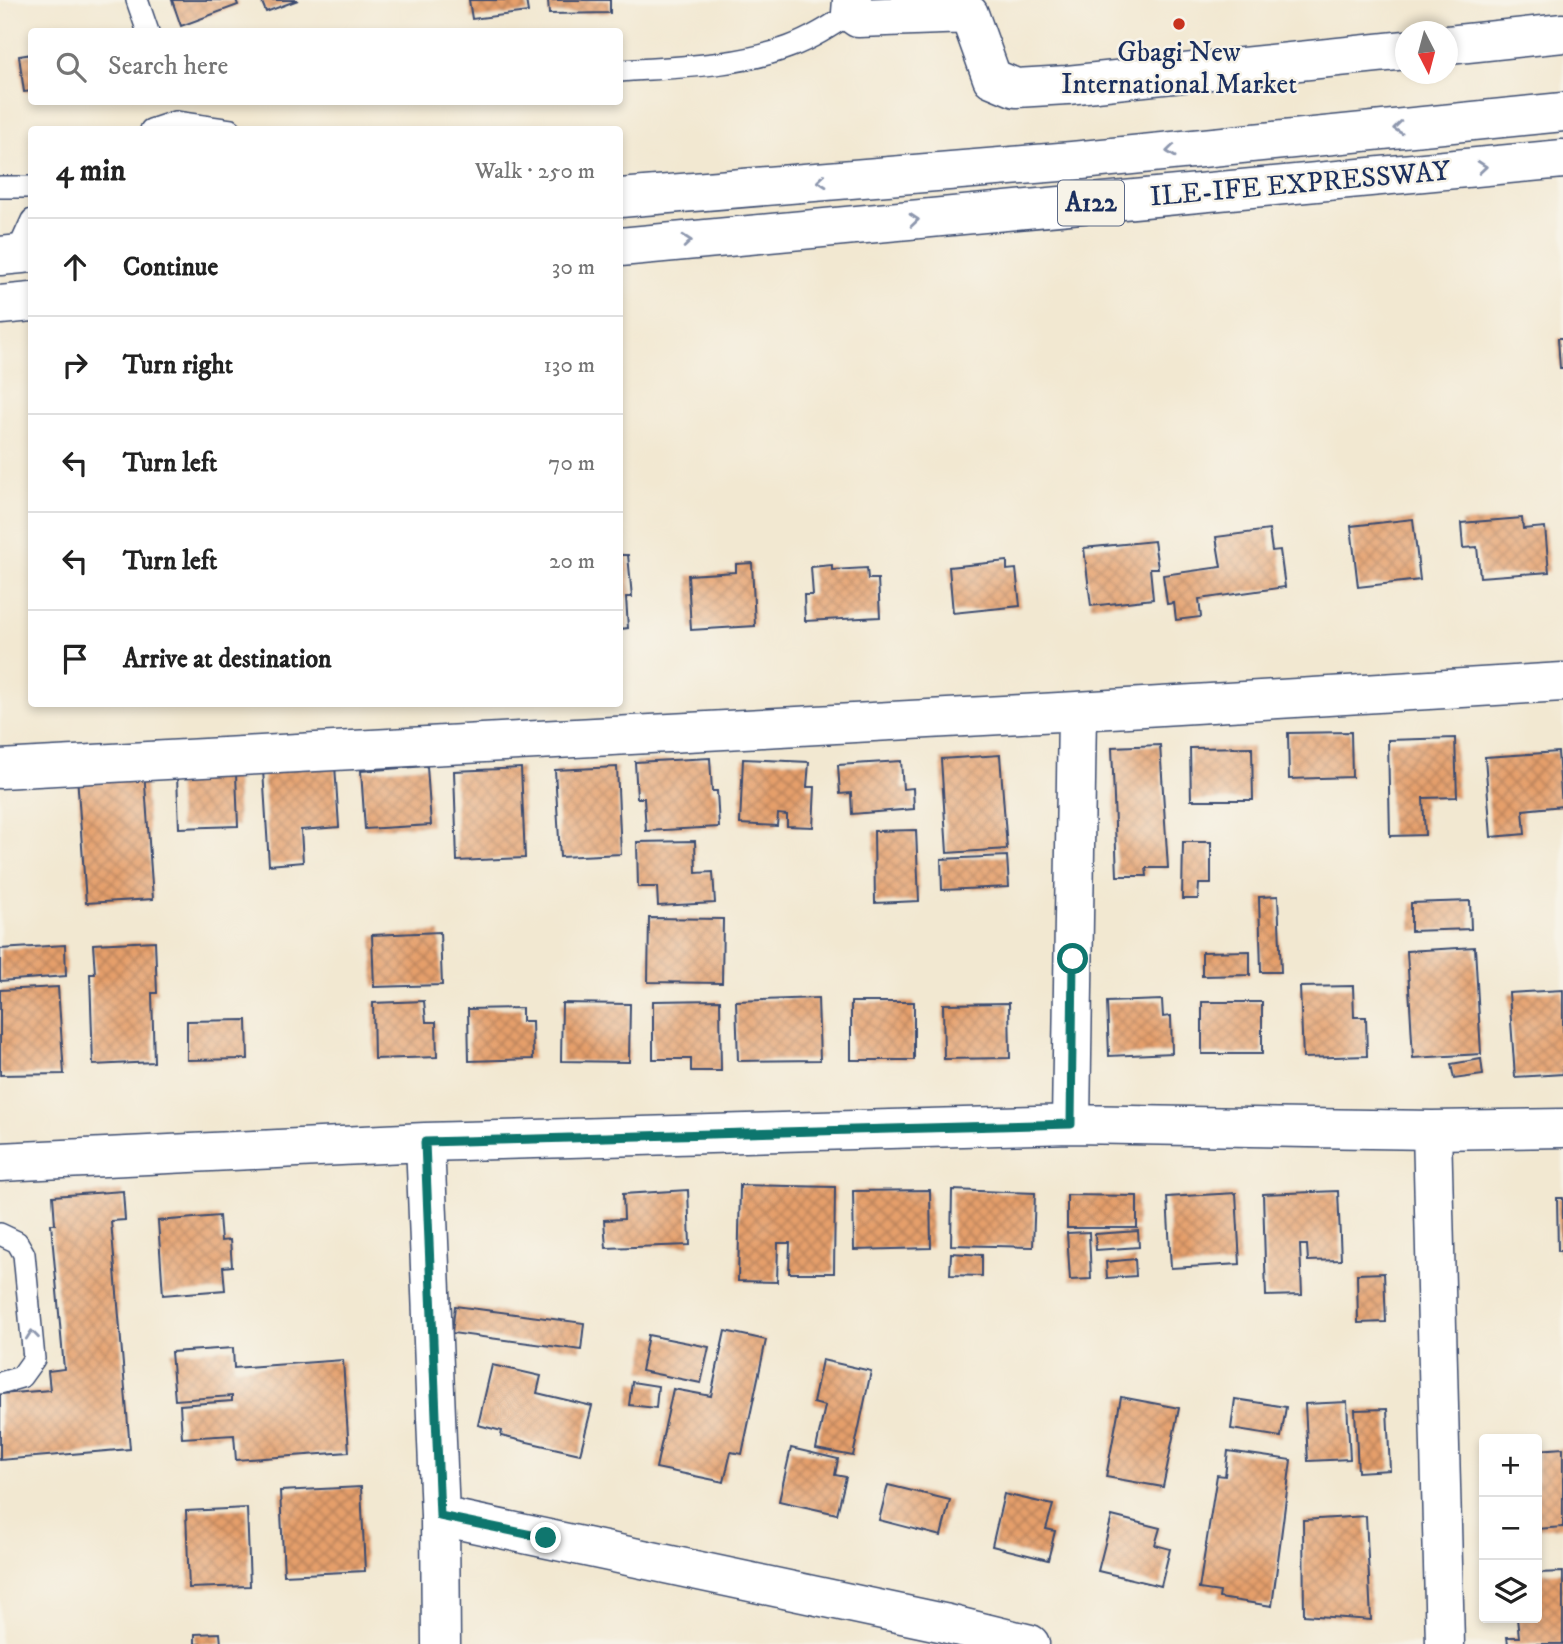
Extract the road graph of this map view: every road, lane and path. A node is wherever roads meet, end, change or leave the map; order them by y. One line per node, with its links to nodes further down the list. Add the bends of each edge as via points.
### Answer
1 (137, 0): 4 (lane)
2 (851, 7): 3 (main road, via 859,18); 8 (lane, via 825,30 762,55)
3 (969, 7): 7 (main road, via 992,78 1016,88)
4 (147, 28)
5 (1563, 33): 6 (main road)
6 (1458, 44)
7 (1395, 51)
8 (623, 71)
9 (172, 112): 11 (lane); 12 (lane)
10 (1563, 112): 16 (main road, ILE-IFE EXPRESSWAY / A122, one-way to 16)
11 (156, 126)
12 (218, 126)
13 (1563, 159): 18 (main road, ILE-IFE EXPRESSWAY / A122, one-way to 13)
14 (0, 187): 15 (lane)
15 (28, 187)
16 (623, 198)
17 (28, 229): 19 (lane)
18 (623, 247)
19 (16, 255)
20 (28, 302): 21 (main road)
21 (0, 304)
22 (1563, 682): 23 (main road)
23 (1077, 712): 24 (main road); 25 (main road)
24 (0, 769)
25 (1071, 1124): 27 (main road); 28 (main road)
26 (1563, 1128): 27 (main road)
27 (1432, 1130): 35 (main road)
28 (425, 1142): 29 (main road); 32 (main road)
29 (0, 1163)
30 (0, 1234): 31 (lane, one-way to 30, via 21,1377 34,1359 24,1254 17,1242)
31 (0, 1383)
32 (440, 1516): 33 (main road); 34 (main road)
33 (441, 1644)
34 (1030, 1644)
35 (1445, 1644)

